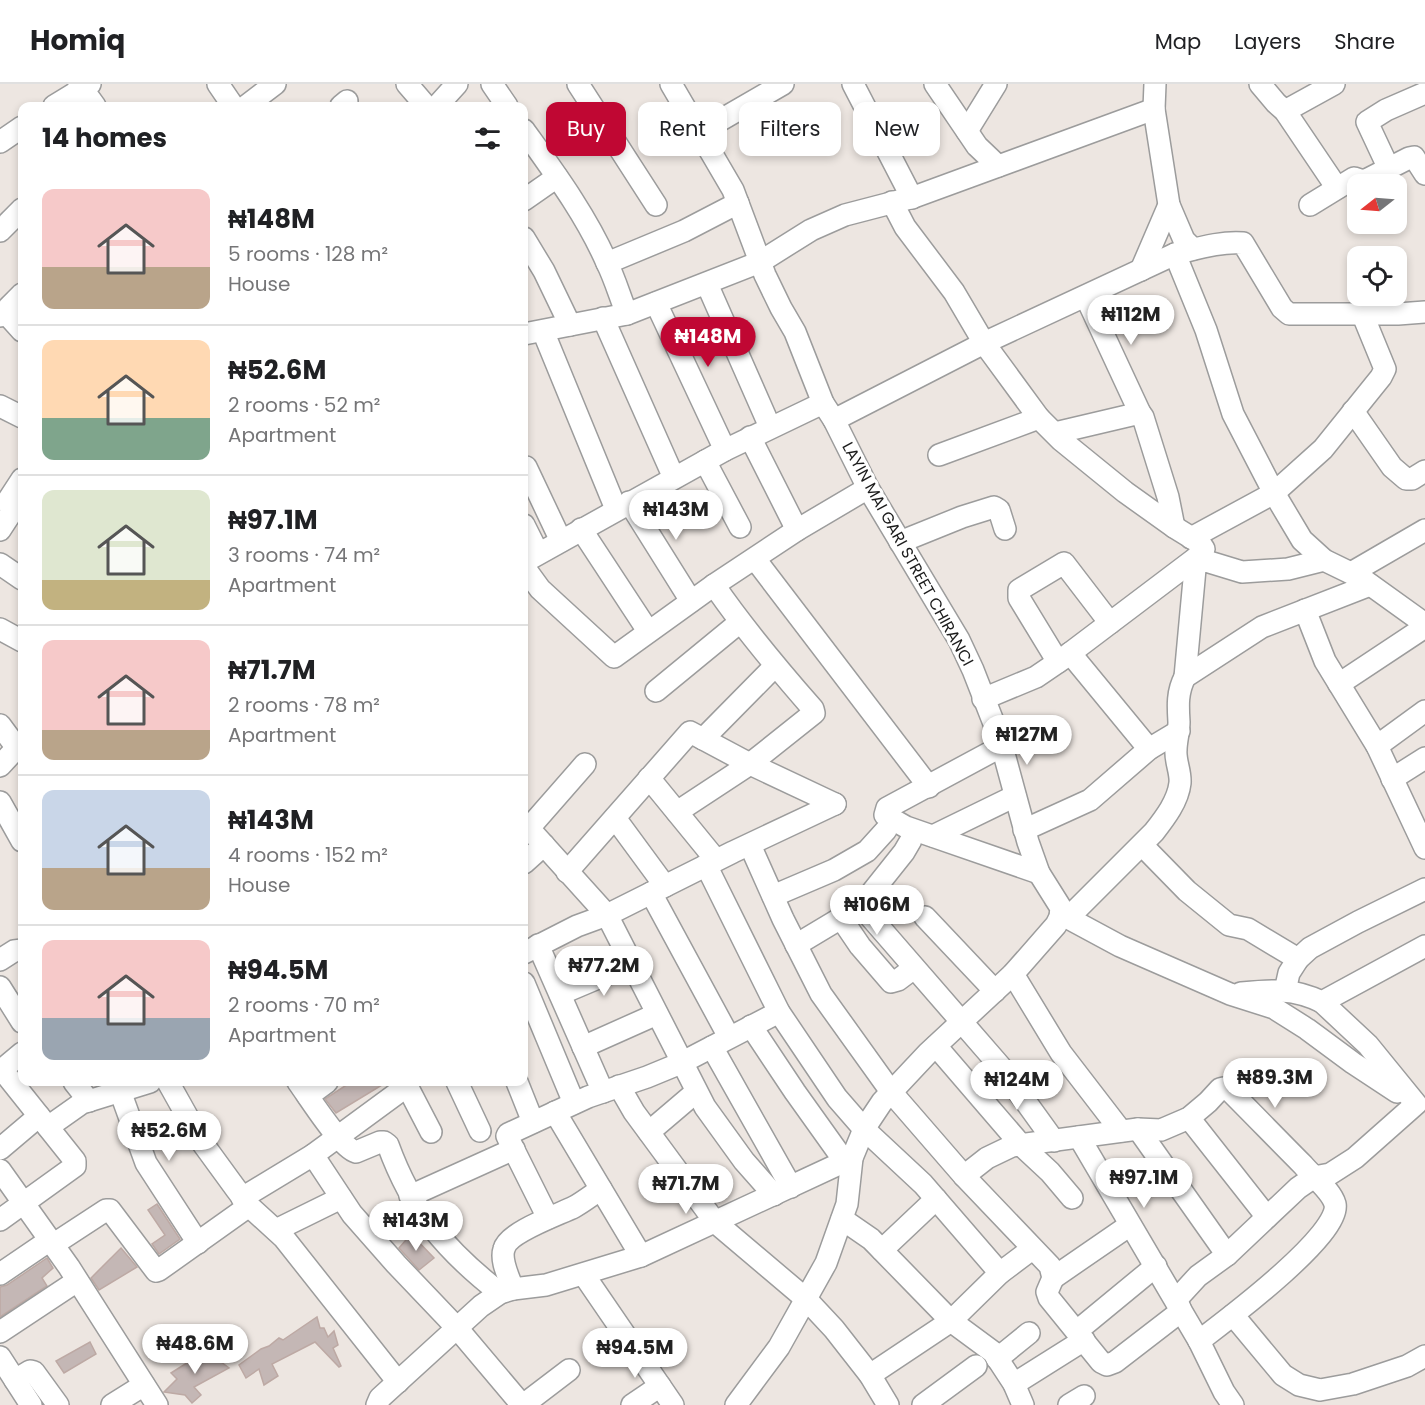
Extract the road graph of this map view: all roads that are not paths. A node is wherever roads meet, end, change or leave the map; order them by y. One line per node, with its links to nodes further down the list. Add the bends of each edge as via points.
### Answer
1 (218, 84): 18 (street)
2 (275, 84): 19 (street)
3 (407, 84): 20 (street)
4 (457, 84): 21 (street)
5 (492, 84): 22 (street)
6 (578, 84): 39 (street)
7 (783, 84): 27 (street)
8 (853, 84): 37 (street)
9 (935, 84): 28 (street)
10 (996, 84): 28 (street)
11 (1155, 84): 25 (street)
12 (1260, 84): 26 (street)
13 (1334, 84): 26 (street)
14 (84, 85): 16 (street); 17 (street)
15 (679, 87): 23 (street, LAYIN MAI GARI STREET CHIRANCI)
16 (60, 102)
17 (93, 102)
18 (230, 102)
19 (251, 102)
20 (423, 102)
21 (441, 102)
22 (504, 102)
23 (686, 102)
24 (1422, 102): 32 (street, via 1386,110 1366,122)
25 (1154, 109): 31 (street); 40 (street)
26 (1285, 111): 35 (street)
27 (727, 116)
28 (967, 131): 31 (street)
29 (528, 136): 34 (street)
30 (714, 156): 38 (street, LAYIN MAI GARI STREET CHIRANCI)
31 (998, 166): 37 (street)
32 (1389, 169): 33 (street, via 1414,158); 35 (street, via 1363,181 1354,178)
33 (1425, 174)
34 (557, 177): 36 (street); 47 (street)
35 (1337, 188): 41 (street)
36 (528, 197)
37 (902, 200): 46 (street, via 845,215 811,230); 61 (street, via 905,227 954,292)
38 (738, 203): 46 (street, LAYIN MAI GARI STREET CHIRANCI); 47 (street)
39 (656, 205)
40 (1169, 205): 45 (street, via 1184,240); 48 (street)
41 (1310, 205)
42 (18, 213): 43 (street)
43 (0, 231)
44 (528, 245): 58 (street)
45 (1184, 252): 48 (street); 54 (street, via 1243,243 1289,314); 79 (street, via 1233,414)
46 (760, 262): 49 (street); 63 (street, LAYIN MAI GARI STREET CHIRANCI)
47 (607, 263): 56 (street)
48 (1141, 270): 50 (street)
49 (707, 284): 52 (street); 68 (street)
50 (1086, 297): 61 (street); 65 (street)
51 (18, 298): 55 (street)
52 (656, 303): 56 (street); 71 (street)
53 (1425, 312): 54 (street)
54 (1362, 313): 64 (street, via 1385,369)
55 (2, 314): 59 (street)
56 (627, 314): 57 (street)
57 (603, 318): 58 (street); 76 (street)
58 (570, 325): 60 (street)
59 (18, 328)
60 (533, 332): 81 (street)
61 (984, 343): 63 (street); 67 (street)
62 (0, 406): 66 (street)
63 (828, 411): 68 (street); 78 (street, LAYIN MAI GARI STREET CHIRANCI)
64 (1353, 411): 75 (street, via 1392,467 1406,479 1412,480); 79 (street, via 1323,449)
65 (1140, 412): 69 (street); 89 (street)
66 (18, 415)
67 (1039, 418): 69 (street); 72 (street)
68 (770, 427): 70 (street)
69 (1055, 434): 89 (street)
70 (750, 437): 71 (street); 86 (street)
71 (725, 450): 73 (street)
72 (939, 455)
73 (705, 462): 76 (street); 82 (street)
74 (528, 471): 88 (street)
75 (1425, 471)
76 (674, 478): 81 (street)
77 (18, 488): 80 (street)
78 (868, 488): 86 (street); 90 (street, LAYIN MAI GARI STREET CHIRANCI)
79 (1274, 493): 89 (street); 92 (street, via 1302,540)
80 (11, 505): 85 (street)
81 (622, 506): 83 (street); 99 (street)
82 (740, 527)
83 (581, 529): 88 (street); 105 (street)
84 (1005, 529): 90 (street, via 999,510 994,507)
85 (0, 530)
86 (797, 530): 91 (street)
87 (1425, 530): 95 (street)
88 (561, 540): 93 (street)
89 (1187, 541): 92 (street, via 1242,572 1288,569); 103 (street); 109 (street)
90 (900, 542): 112 (street, LAYIN MAI GARI STREET CHIRANCI, via 959,640)
91 (755, 559): 97 (street); 128 (street)
92 (1324, 560): 95 (street)
93 (528, 561): 105 (street, via 540,589 609,654 615,657)
94 (0, 564): 96 (street)
95 (1351, 573): 98 (street)
96 (18, 576)
97 (714, 585): 99 (street); 102 (street)
98 (1370, 585): 100 (street); 101 (street)
99 (691, 601): 105 (street)
100 (1305, 610): 109 (street, via 1262,627); 110 (street)
101 (1422, 619): 110 (street)
102 (740, 622): 108 (street); 111 (street)
103 (1110, 623): 107 (street); 107 (street, via 1064,563 1019,590 1019,598)
104 (0, 628): 106 (street)
105 (648, 631)
106 (18, 639)
107 (1064, 658): 112 (street, via 1036,677); 121 (street)
108 (775, 666): 116 (street); 124 (street, via 814,713)
109 (1185, 677): 115 (street, via 1178,699)
110 (1339, 684): 119 (street)
111 (656, 691)
112 (983, 699): 118 (street, LAYIN MAI GARI STREET CHIRANCI)
113 (1425, 711): 119 (street)
114 (0, 725): 117 (street)
115 (1179, 730): 121 (street); 142 (street, via 1176,751 1180,784 1166,817)
116 (703, 739): 124 (street); 126 (street, via 690,732)
117 (18, 743)
118 (1002, 746): 128 (street); 129 (street, LAYIN MAI GARI STREET CHIRANCI)
119 (1377, 746): 127 (street)
120 (18, 747): 125 (street)
121 (1149, 749): 136 (street, via 1090,800)
122 (1425, 758): 127 (street)
123 (585, 764): 133 (street)
124 (750, 764): 131 (street); 141 (street, via 835,804)
125 (0, 766)
126 (649, 778): 131 (street); 132 (street)
127 (1392, 779): 143 (street)
128 (929, 787): 138 (street, via 887,808 885,815)
129 (1015, 796): 136 (street, LAYIN MAI GARI STREET CHIRANCI); 138 (street)
130 (0, 802): 137 (street)
131 (677, 812): 145 (street)
132 (615, 818): 146 (street); 148 (street)
133 (528, 824)
134 (528, 828): 140 (street)
135 (886, 830): 150 (street, via 867,851 834,870)
136 (1024, 830): 147 (street, LAYIN MAI GARI STREET CHIRANCI)
137 (18, 834)
138 (933, 836): 147 (street)
139 (911, 840): 151 (street)
140 (544, 845): 144 (street); 146 (street)
141 (750, 845): 145 (street); 150 (street)
142 (1142, 845): 154 (street); 159 (street, via 1229,925 1248,929)
143 (1425, 848)
144 (528, 860)
145 (711, 863): 148 (street); 170 (street)
146 (567, 872): 152 (street)
147 (1039, 873): 154 (street, LAYIN MAI GARI STREET CHIRANCI)
148 (658, 889): 152 (street); 175 (street)
149 (1425, 889): 159 (street, via 1358,922)
150 (772, 896): 156 (street)
151 (861, 906): 155 (street); 161 (street)
152 (607, 915): 158 (street); 160 (street)
153 (925, 917): 164 (street)
154 (1064, 917): 162 (street); 168 (street)
155 (841, 918): 156 (street); 161 (street, via 891,982)
156 (796, 945): 190 (street, via 821,994)
157 (1425, 946): 169 (street)
158 (528, 949): 167 (street)
159 (1298, 959): 165 (street, via 1289,973)
160 (632, 964): 167 (street); 171 (street)
161 (914, 968): 173 (street)
162 (1013, 974): 164 (street); 200 (street, via 1066,1060)
163 (0, 987): 172 (street)
164 (995, 991): 173 (street)
165 (1285, 991): 168 (street); 169 (street, via 1303,993)
166 (528, 993): 192 (street)
167 (560, 994): 177 (street)
168 (1230, 994): 193 (street, via 1287,1015)
169 (1323, 1002): 193 (street, via 1368,1045)
170 (779, 1012): 174 (street); 199 (street, via 837,1098)
171 (657, 1014): 177 (street); 179 (street)
172 (18, 1016)
173 (962, 1022): 176 (street); 207 (street, via 1000,1066)
174 (751, 1026): 175 (street); 212 (street, via 795,1092)
175 (721, 1042): 179 (street); 195 (street)
176 (936, 1046): 190 (street); 208 (street)
177 (583, 1047): 188 (street)
178 (18, 1057): 197 (street, via 3,1070)
179 (681, 1063): 188 (street); 189 (street)
180 (77, 1086): 191 (street)
181 (116, 1086): 191 (street); 232 (street, via 146,1163)
182 (170, 1086): 222 (street, via 201,1141)
183 (403, 1086): 204 (street)
184 (407, 1086): 202 (street)
185 (460, 1086): 201 (street)
186 (518, 1086): 198 (street)
187 (303, 1089): 204 (street)
188 (611, 1089): 192 (street); 203 (street)
189 (696, 1092): 203 (street); 205 (street)
190 (892, 1092): 199 (street); 214 (street)
191 (89, 1101): 197 (street)
192 (574, 1103): 194 (street)
193 (1420, 1107): 215 (street, via 1355,1158 1330,1174)
194 (555, 1112): 198 (street); 216 (street)
195 (752, 1118): 205 (street); 217 (street)
196 (1189, 1118): 200 (street, via 1161,1130); 215 (street, via 1220,1089 1229,1090); 224 (street)
197 (44, 1122): 209 (street); 223 (street, via 75,1166)
198 (532, 1122): 210 (street, via 508,1134)
199 (864, 1129): 212 (street); 221 (street)
200 (1129, 1130): 206 (street); 235 (street)
201 (480, 1131)
202 (431, 1132)
203 (649, 1132): 228 (street)
204 (337, 1135): 211 (street); 218 (street, via 354,1152 380,1142 388,1145)
205 (726, 1135): 217 (street, via 744,1161)
206 (1080, 1137): 207 (street); 229 (street)
207 (1054, 1141): 208 (street)
208 (1022, 1146): 214 (street, via 996,1153); 220 (street)
209 (0, 1149)
210 (514, 1149): 218 (street); 225 (street)
211 (313, 1155): 219 (street); 222 (street)
212 (849, 1160): 217 (street); 226 (street, via 848,1204)
213 (0, 1170): 223 (street)
214 (964, 1176): 233 (street)
215 (1314, 1177): 224 (street); 246 (street, via 1332,1197 1334,1215 1302,1256)
216 (601, 1189): 225 (street); 236 (street)
217 (783, 1191): 228 (street)
218 (410, 1196): 243 (street, via 449,1248 475,1273)
219 (341, 1198): 230 (street); 248 (street, via 396,1264)
220 (1072, 1198)
221 (936, 1199): 234 (street); 238 (street)
222 (246, 1202): 230 (street); 232 (street)
223 (25, 1203): 227 (street); 231 (street)
224 (1267, 1216): 235 (street)
225 (548, 1218): 243 (street, via 504,1246)
226 (842, 1219): 234 (street); 244 (street, via 826,1263)
227 (0, 1221)
228 (715, 1222): 236 (street); 244 (street)
229 (1130, 1225): 237 (street); 241 (street)
230 (276, 1230): 260 (street)
231 (52, 1242): 232 (street, via 110,1210 156,1270); 239 (street); 242 (street)
232 (198, 1243)
233 (1032, 1249): 238 (street); 241 (street, via 1050,1266)
234 (882, 1250): 247 (street)
235 (1227, 1255): 245 (street, via 1198,1276)
236 (641, 1256): 240 (street)
237 (1156, 1266): 245 (street); 251 (street)
238 (1000, 1273): 247 (street)
239 (0, 1274)
240 (584, 1275): 243 (street); 262 (street)
241 (1053, 1278): 251 (street, via 1047,1292)
242 (77, 1281): 249 (street); 261 (street)
243 (506, 1291): 248 (street)
244 (806, 1299): 258 (street); 273 (street, via 779,1347)
245 (1176, 1300): 251 (street, via 1180,1308 1176,1316 1107,1365); 252 (street)
246 (1233, 1315): 252 (street); 253 (street, via 1283,1375 1299,1385 1320,1390 1353,1384)
247 (951, 1321): 255 (street); 258 (street)
248 (458, 1328): 260 (street); 270 (street)
249 (0, 1332)
250 (1029, 1333): 255 (street)
251 (1080, 1335): 263 (street)
252 (1199, 1341): 264 (street)
253 (1425, 1356)
254 (0, 1357): 259 (street)
255 (998, 1359): 263 (street)
256 (976, 1366): 275 (street)
257 (570, 1370): 270 (street)
258 (870, 1375): 274 (street)
259 (15, 1380): 265 (street); 266 (street, via 34,1372)
260 (398, 1382): 269 (street)
261 (144, 1385): 267 (street); 268 (street)
262 (660, 1386): 271 (street); 272 (street)
263 (1019, 1399)
264 (1222, 1401)
265 (31, 1405)
266 (58, 1405)
267 (112, 1405)
268 (157, 1405)
269 (377, 1405)
270 (522, 1405)
271 (632, 1405)
272 (673, 1405)
273 (736, 1405)
274 (888, 1405)
275 (924, 1405)

